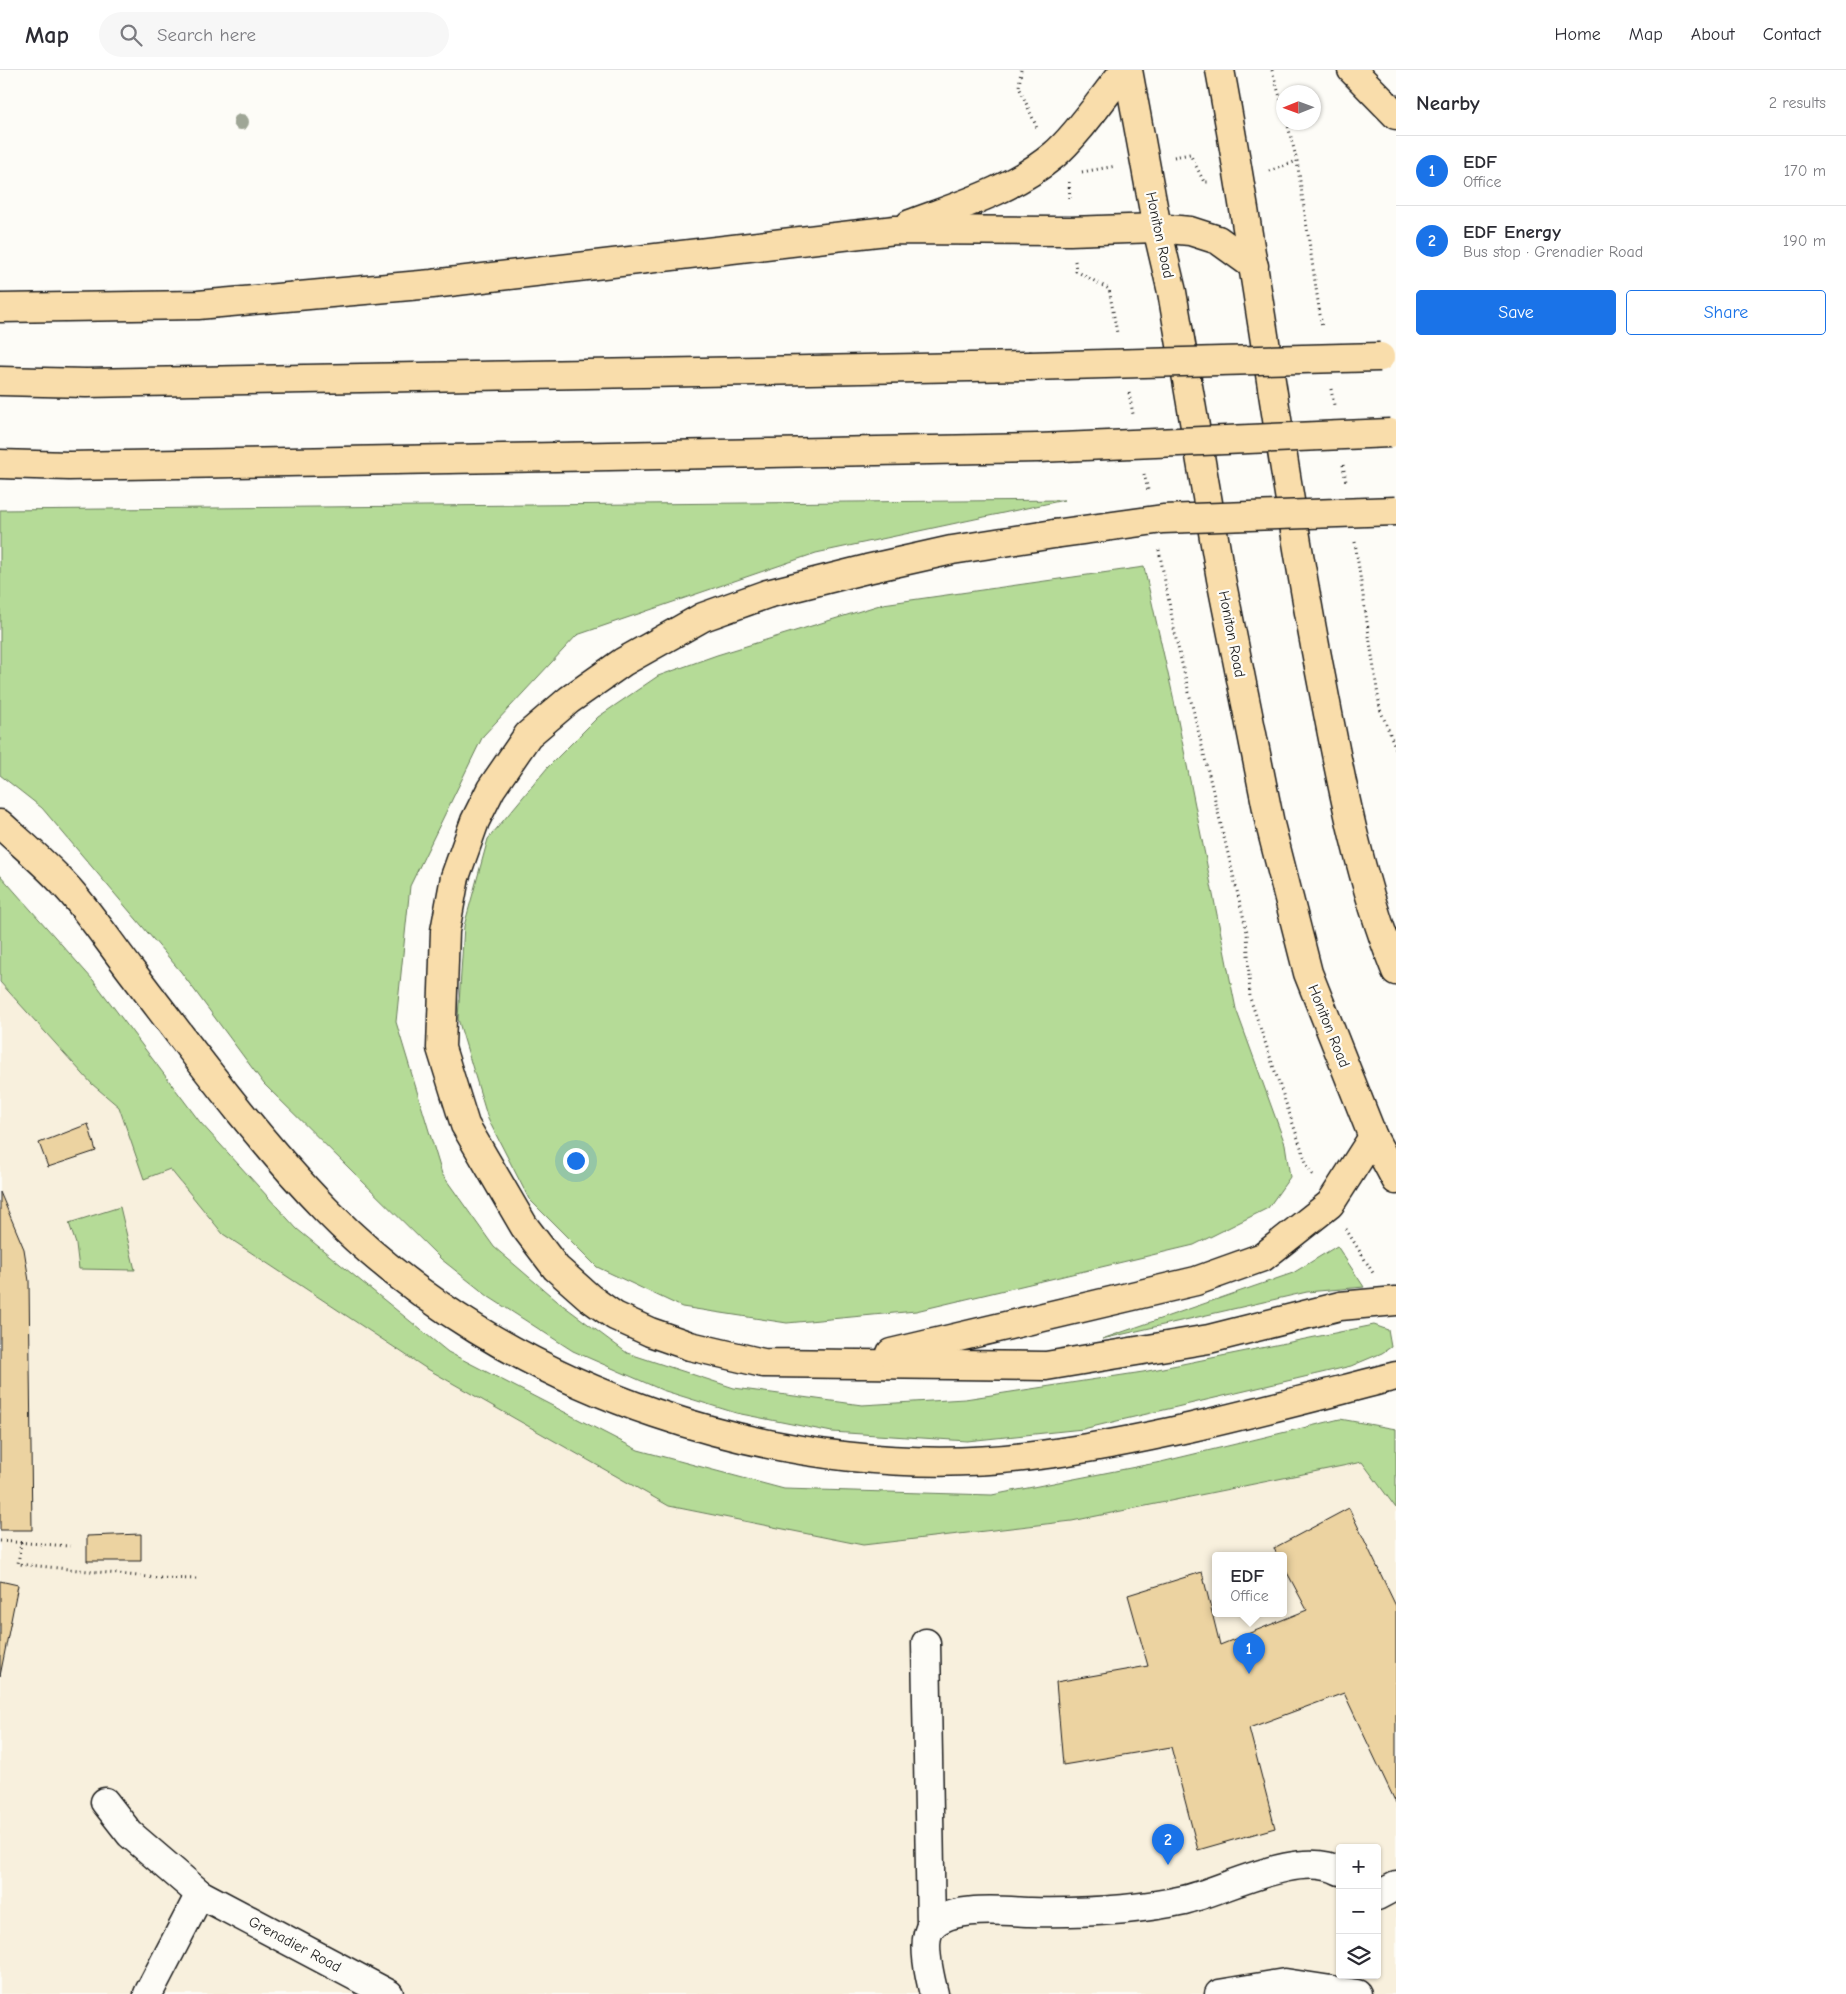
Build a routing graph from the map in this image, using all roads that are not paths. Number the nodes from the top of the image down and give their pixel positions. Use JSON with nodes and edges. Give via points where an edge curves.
{"nodes":[{"id":1,"x":1126,"y":70,"type":"edge"},
{"id":2,"x":1220,"y":70,"type":"edge"},
{"id":3,"x":1352,"y":70,"type":"edge"},
{"id":4,"x":1396,"y":115,"type":"edge"},
{"id":5,"x":1157,"y":228,"type":"junction"},
{"id":6,"x":895,"y":230,"type":"junction"},
{"id":7,"x":1254,"y":266,"type":"junction"},
{"id":8,"x":0,"y":308,"type":"edge"},
{"id":9,"x":1388,"y":357,"type":"edge"},
{"id":10,"x":0,"y":381,"type":"edge"},
{"id":11,"x":1393,"y":433,"type":"edge"},
{"id":12,"x":0,"y":464,"type":"edge"},
{"id":13,"x":1396,"y":511,"type":"edge"},
{"id":14,"x":0,"y":824,"type":"edge"},
{"id":15,"x":1396,"y":971,"type":"edge"},
{"id":16,"x":1373,"y":1137,"type":"junction"},
{"id":17,"x":1396,"y":1180,"type":"edge"},
{"id":18,"x":1393,"y":1300,"type":"edge"},
{"id":19,"x":846,"y":1364,"type":"junction"},
{"id":20,"x":1396,"y":1376,"type":"edge"},
{"id":21,"x":926,"y":1643,"type":"dead end"},
{"id":22,"x":105,"y":1802,"type":"dead end"},
{"id":23,"x":1336,"y":1869,"type":"edge"},
{"id":24,"x":1396,"y":1886,"type":"edge"},
{"id":25,"x":200,"y":1894,"type":"junction"},
{"id":26,"x":1381,"y":1894,"type":"edge"},
{"id":27,"x":931,"y":1927,"type":"junction"},
{"id":28,"x":1361,"y":1979,"type":"edge"},
{"id":29,"x":148,"y":1994,"type":"edge"},
{"id":30,"x":389,"y":1994,"type":"edge"},
{"id":31,"x":934,"y":1994,"type":"edge"},
{"id":32,"x":1219,"y":1994,"type":"edge"},
{"id":33,"x":1358,"y":1994,"type":"edge"}],
"edges":[{"from":1,"to":5,"type":"highway","name":"Honiton Road"},
{"from":1,"to":6,"type":"highway","via":[[1055,154],[1014,183]]},
{"from":2,"to":7,"type":"highway"},
{"from":3,"to":4,"type":"highway"},
{"from":5,"to":6,"type":"highway"},
{"from":5,"to":7,"type":"highway","via":[[1218,240]]},
{"from":5,"to":16,"type":"highway","name":"Honiton Road","via":[[1172,292],[1219,570],[1270,824],[1308,973]]},
{"from":6,"to":8,"type":"highway","via":[[422,285],[198,305]]},
{"from":7,"to":15,"type":"highway","via":[[1296,548],[1347,814],[1378,924]]},
{"from":9,"to":10,"type":"highway","bridge":true,"via":[[1029,366]]},
{"from":11,"to":12,"type":"highway","bridge":true,"via":[[1038,448],[70,466]]},
{"from":13,"to":19,"type":"highway","bridge":true,"via":[[1163,519],[952,550],[767,594],[703,617],[623,662],[569,700],[528,735],[491,790],[475,821],[455,877],[445,931],[441,1048],[465,1125],[524,1226],[556,1268],[615,1316],[690,1346],[763,1363]]},
{"from":14,"to":20,"type":"highway","via":[[70,891],[234,1106],[326,1211],[393,1271],[457,1319],[570,1381],[658,1415],[759,1441],[848,1457],[943,1462],[1036,1456],[1161,1436]]},
{"from":16,"to":17,"type":"highway","name":"Honiton Road"},
{"from":16,"to":19,"type":"highway","via":[[1330,1204],[1263,1257],[1196,1281]]},
{"from":18,"to":19,"type":"highway","via":[[1340,1306],[1209,1339],[1046,1366]]},
{"from":21,"to":27,"type":"street"},
{"from":22,"to":25,"type":"street","name":"Grenadier Road","via":[[130,1834]]},
{"from":23,"to":27,"type":"street","via":[[1328,1865],[1302,1865],[1253,1876],[1184,1900],[1116,1909],[974,1911],[949,1916]]},
{"from":24,"to":26,"type":"street"},
{"from":25,"to":29,"type":"street"},
{"from":25,"to":30,"type":"street","name":"Grenadier Road"},
{"from":27,"to":31,"type":"street","via":[[926,1939]]},
{"from":28,"to":33,"type":"street"},
{"from":32,"to":33,"type":"street","via":[[1285,1983]]}]}
